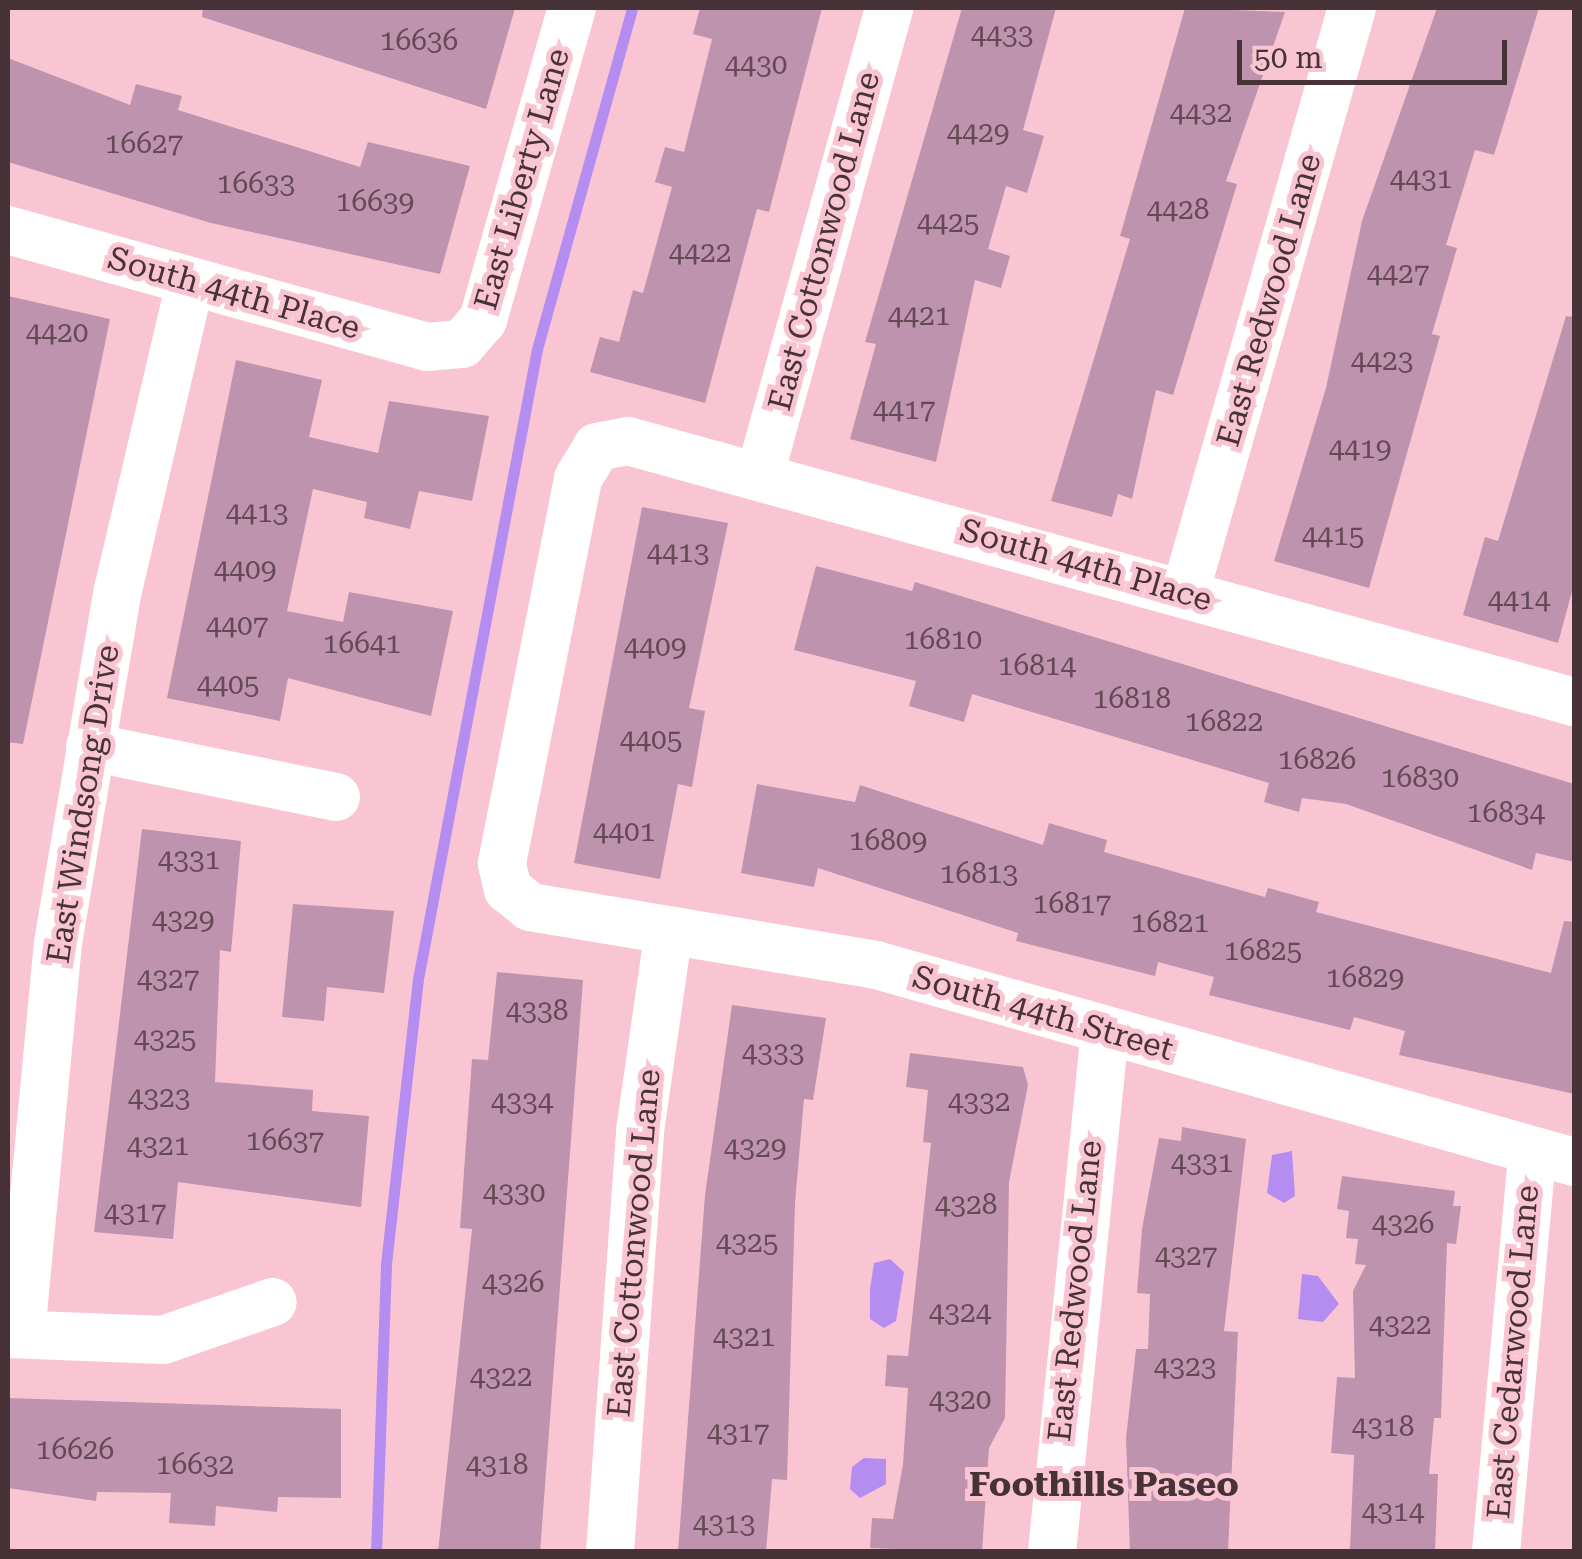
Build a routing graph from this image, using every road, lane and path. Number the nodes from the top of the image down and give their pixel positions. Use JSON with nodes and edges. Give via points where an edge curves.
{"nodes":[{"id":1,"x":572,"y":8,"type":"edge"},
{"id":2,"x":889,"y":8,"type":"edge"},
{"id":3,"x":1352,"y":8,"type":"edge"},
{"id":4,"x":8,"y":230,"type":"edge"},
{"id":5,"x":190,"y":282,"type":"junction"},
{"id":6,"x":462,"y":344,"type":"joint"},
{"id":7,"x":760,"y":474,"type":"junction"},
{"id":8,"x":1186,"y":593,"type":"junction"},
{"id":9,"x":1574,"y":702,"type":"edge"},
{"id":10,"x":90,"y":748,"type":"junction"},
{"id":11,"x":336,"y":797,"type":"dead end"},
{"id":12,"x":508,"y":889,"type":"joint"},
{"id":13,"x":668,"y":936,"type":"junction"},
{"id":14,"x":1105,"y":1031,"type":"junction"},
{"id":15,"x":1553,"y":1158,"type":"edge"},
{"id":16,"x":273,"y":1302,"type":"dead end"},
{"id":17,"x":14,"y":1334,"type":"edge"},
{"id":18,"x":610,"y":1552,"type":"edge"},
{"id":19,"x":1052,"y":1552,"type":"edge"},
{"id":20,"x":1496,"y":1552,"type":"edge"}],
"edges":[{"from":1,"to":6,"type":"street","name":"East Liberty Lane","via":[[484,320]]},
{"from":2,"to":7,"type":"street","name":"East Cottonwood Lane"},
{"from":3,"to":8,"type":"street","name":"East Redwood Lane"},
{"from":4,"to":5,"type":"street","name":"South 44th Place"},
{"from":5,"to":6,"type":"street","name":"South 44th Place","via":[[426,347]]},
{"from":5,"to":10,"type":"street","name":"East Windsong Drive"},
{"from":7,"to":8,"type":"street","name":"South 44th Place"},
{"from":7,"to":12,"type":"street","name":"South 44th Place","via":[[628,441],[596,447],[578,479],[566,536],[502,864]]},
{"from":8,"to":9,"type":"street","name":"South 44th Place"},
{"from":10,"to":11,"type":"street"},
{"from":10,"to":17,"type":"street","name":"East Windsong Drive","via":[[58,943]]},
{"from":12,"to":13,"type":"street","name":"South 44th Street","via":[[530,907]]},
{"from":13,"to":14,"type":"street","name":"South 44th Street","via":[[876,965]]},
{"from":13,"to":18,"type":"street","name":"East Cottonwood Lane","via":[[640,1130]]},
{"from":14,"to":15,"type":"street","name":"South 44th Street"},
{"from":14,"to":19,"type":"street","name":"East Redwood Lane"},
{"from":15,"to":20,"type":"street","name":"East Cedarwood Lane"},
{"from":16,"to":17,"type":"street","via":[[163,1340]]}]}
